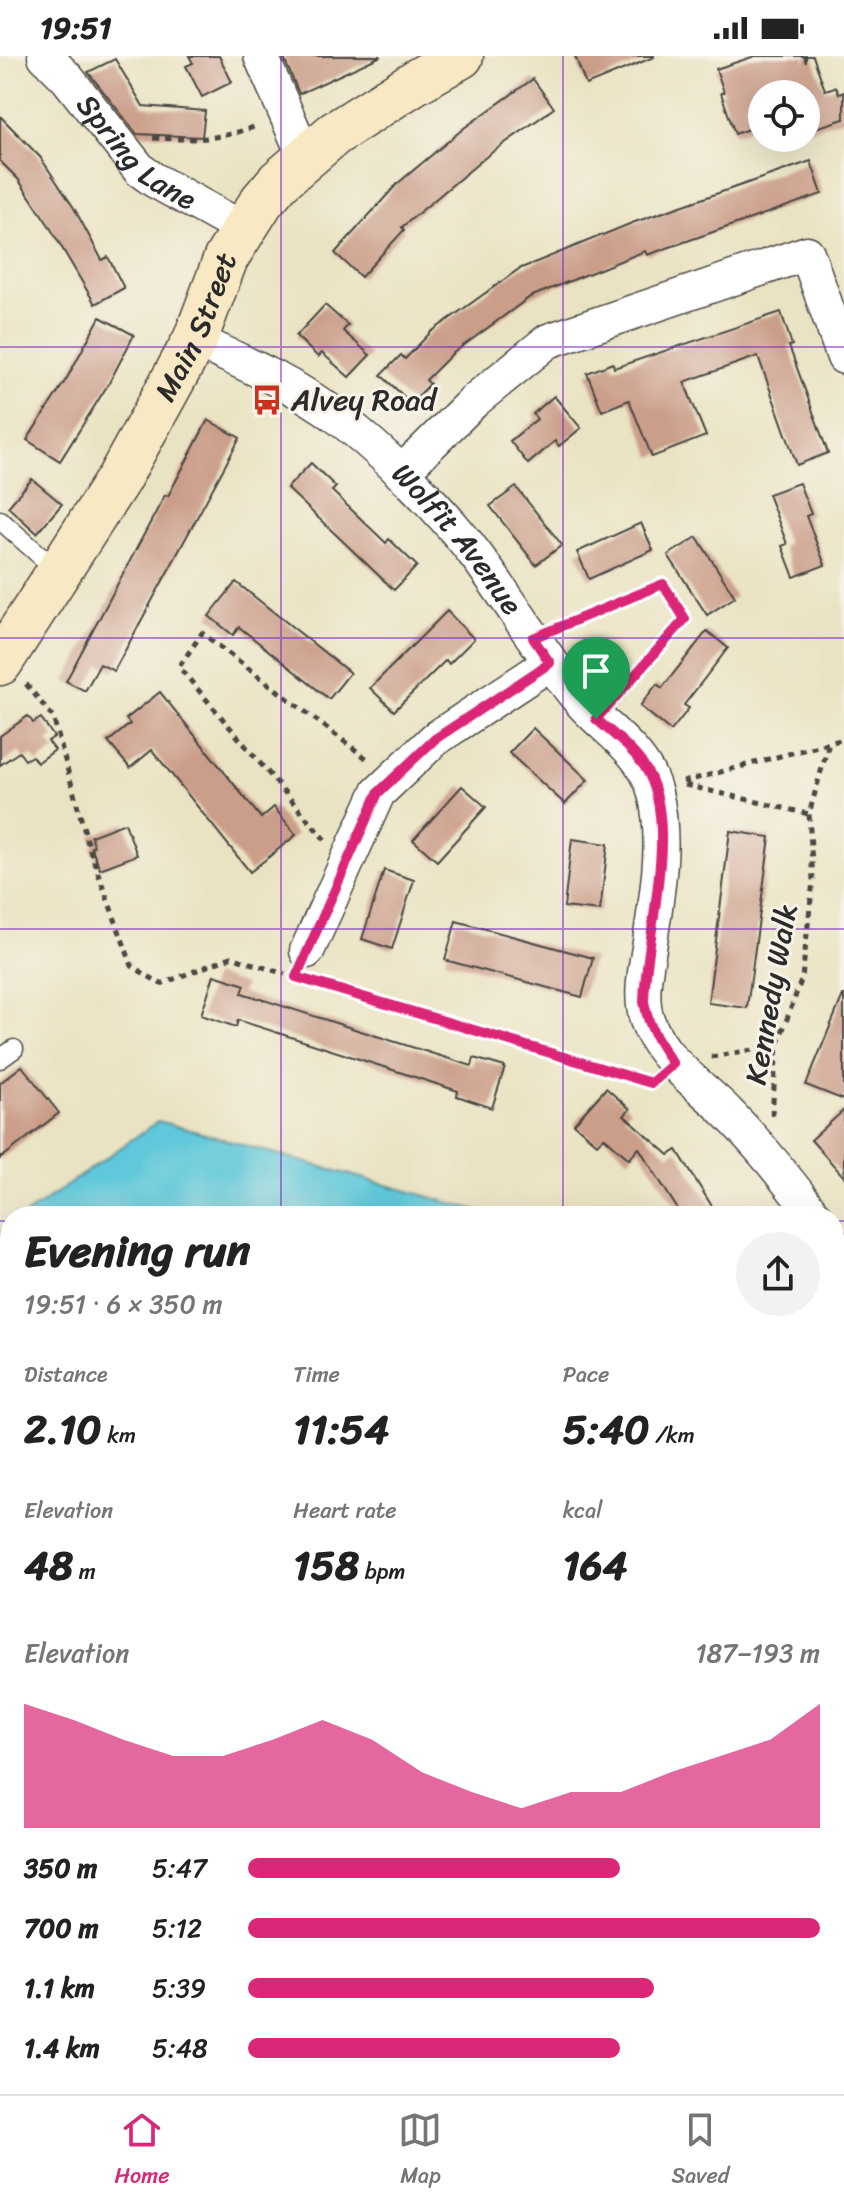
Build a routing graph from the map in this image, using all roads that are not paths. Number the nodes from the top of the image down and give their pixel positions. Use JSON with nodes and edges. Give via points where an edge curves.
{"nodes":[{"id":1,"x":45,"y":56,"type":"edge"},
{"id":2,"x":261,"y":56,"type":"edge"},
{"id":3,"x":461,"y":56,"type":"edge"},
{"id":4,"x":412,"y":68,"type":"edge"},
{"id":5,"x":305,"y":157,"type":"junction"},
{"id":6,"x":243,"y":229,"type":"junction"},
{"id":7,"x":195,"y":340,"type":"junction"},
{"id":8,"x":844,"y":357,"type":"edge"},
{"id":9,"x":401,"y":473,"type":"junction"},
{"id":10,"x":0,"y":520,"type":"edge"},
{"id":11,"x":60,"y":573,"type":"junction"},
{"id":12,"x":541,"y":651,"type":"junction"},
{"id":13,"x":2,"y":661,"type":"edge"},
{"id":14,"x":302,"y":964,"type":"road end"},
{"id":15,"x":806,"y":1206,"type":"edge"}],
"edges":[{"from":1,"to":6,"type":"street","name":"Spring Lane","via":[[140,170]]},
{"from":2,"to":5,"type":"street"},
{"from":3,"to":4,"type":"street","name":"Main Street"},
{"from":4,"to":5,"type":"street","name":"Main Street"},
{"from":5,"to":6,"type":"street","name":"Main Street","via":[[279,181]]},
{"from":6,"to":7,"type":"street","name":"Main Street","via":[[211,292]]},
{"from":7,"to":9,"type":"street","name":"Wolfit Avenue","via":[[325,409]]},
{"from":7,"to":11,"type":"street","name":"Main Street"},
{"from":8,"to":9,"type":"street","via":[[807,253],[548,341],[474,401]]},
{"from":9,"to":12,"type":"street","name":"Wolfit Avenue","via":[[477,556]]},
{"from":10,"to":11,"type":"lane"},
{"from":11,"to":13,"type":"street","name":"Main Street"},
{"from":12,"to":14,"type":"street","via":[[378,793]]},
{"from":12,"to":15,"type":"street","name":"Wolfit Avenue","via":[[596,719],[646,769],[655,791],[661,824],[644,1002],[657,1042],[673,1064],[723,1108]]}]}
